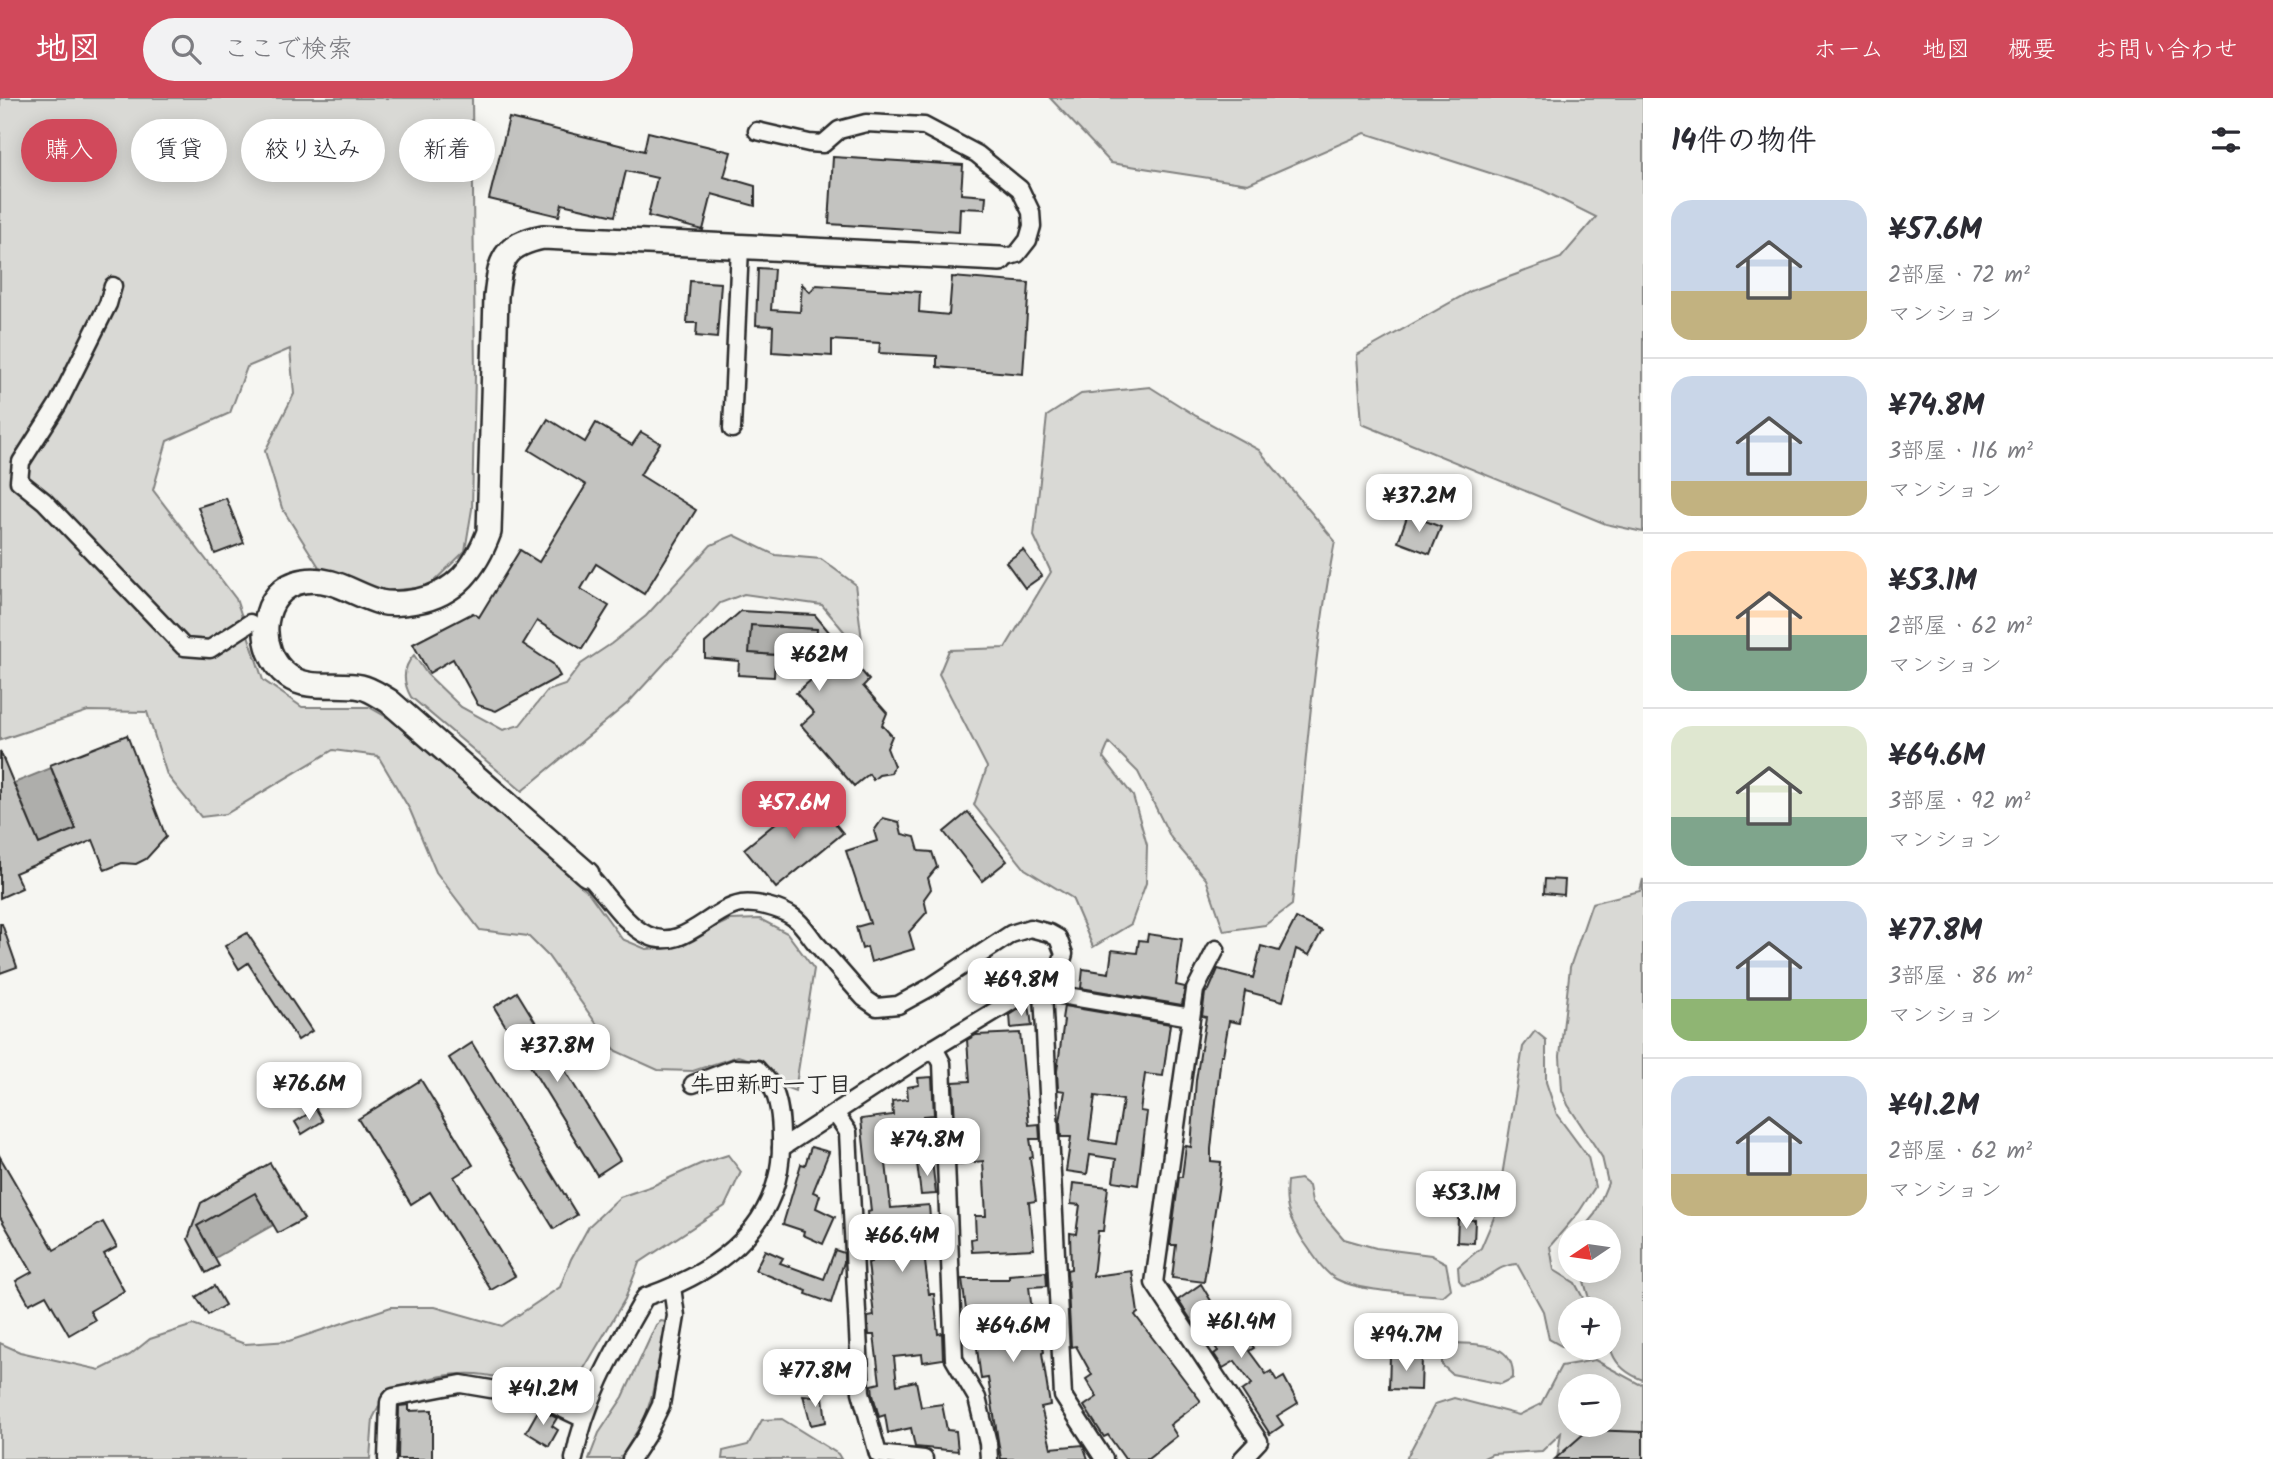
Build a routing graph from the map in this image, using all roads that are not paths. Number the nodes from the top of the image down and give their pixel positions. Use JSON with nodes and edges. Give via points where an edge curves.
{"nodes":[{"id":1,"x":757,"y":131,"type":"dead end"},
{"id":2,"x":740,"y":247,"type":"junction"},
{"id":3,"x":1000,"y":260,"type":"joint"},
{"id":4,"x":113,"y":286,"type":"dead end"},
{"id":5,"x":732,"y":429,"type":"dead end"},
{"id":6,"x":250,"y":623,"type":"dead end"},
{"id":7,"x":587,"y":874,"type":"joint"},
{"id":8,"x":1216,"y":949,"type":"dead end"},
{"id":9,"x":1040,"y":989,"type":"junction"},
{"id":10,"x":1191,"y":1017,"type":"junction"},
{"id":11,"x":934,"y":1048,"type":"junction"},
{"id":12,"x":693,"y":1084,"type":"dead end"},
{"id":13,"x":835,"y":1113,"type":"junction"},
{"id":14,"x":781,"y":1148,"type":"junction"},
{"id":15,"x":672,"y":1287,"type":"junction"},
{"id":16,"x":584,"y":1419,"type":"junction"},
{"id":17,"x":387,"y":1459,"type":"edge"},
{"id":18,"x":574,"y":1459,"type":"edge"},
{"id":19,"x":631,"y":1459,"type":"edge"},
{"id":20,"x":924,"y":1459,"type":"edge"},
{"id":21,"x":989,"y":1459,"type":"edge"},
{"id":22,"x":1104,"y":1459,"type":"edge"},
{"id":23,"x":1242,"y":1459,"type":"edge"}],
"edges":[{"from":1,"to":3,"type":"street","via":[[823,144],[839,130],[866,123],[924,126],[977,154],[1020,189],[1031,212],[1028,240],[1017,254]]},
{"from":2,"to":3,"type":"street"},
{"from":2,"to":5,"type":"street"},
{"from":2,"to":7,"type":"street","via":[[543,237],[512,249],[499,269],[489,532],[466,577],[448,591],[402,604],[381,602],[326,581],[305,581],[289,586],[267,613],[268,646],[288,676],[307,685],[364,688],[389,701]]},
{"from":4,"to":6,"type":"street","via":[[58,404],[21,462],[19,481],[44,501],[184,647],[210,649]]},
{"from":7,"to":9,"type":"street","via":[[627,921],[649,936],[664,939],[687,934],[741,904],[767,906],[793,917],[877,1007],[898,1005],[1011,934],[1030,928],[1058,938],[1064,954],[1058,973]]},
{"from":8,"to":10,"type":"street","via":[[1195,990]]},
{"from":9,"to":10,"type":"street"},
{"from":9,"to":11,"type":"street"},
{"from":9,"to":22,"type":"street","via":[[1063,1396]]},
{"from":10,"to":23,"type":"street","via":[[1154,1283],[1259,1441]]},
{"from":11,"to":13,"type":"street"},
{"from":11,"to":21,"type":"street","via":[[942,1063],[954,1359],[977,1398]]},
{"from":12,"to":14,"type":"street","via":[[735,1068],[757,1069],[771,1085],[780,1115]]},
{"from":13,"to":14,"type":"street"},
{"from":13,"to":20,"type":"street","via":[[848,1132],[861,1392],[878,1454]]},
{"from":14,"to":15,"type":"street","via":[[775,1189],[756,1227],[720,1261]]},
{"from":15,"to":16,"type":"street","via":[[645,1297],[593,1391]]},
{"from":15,"to":19,"type":"street","via":[[676,1316],[662,1405]]},
{"from":16,"to":17,"type":"street","via":[[538,1397],[461,1384],[393,1396]]},
{"from":16,"to":18,"type":"street"}]}
